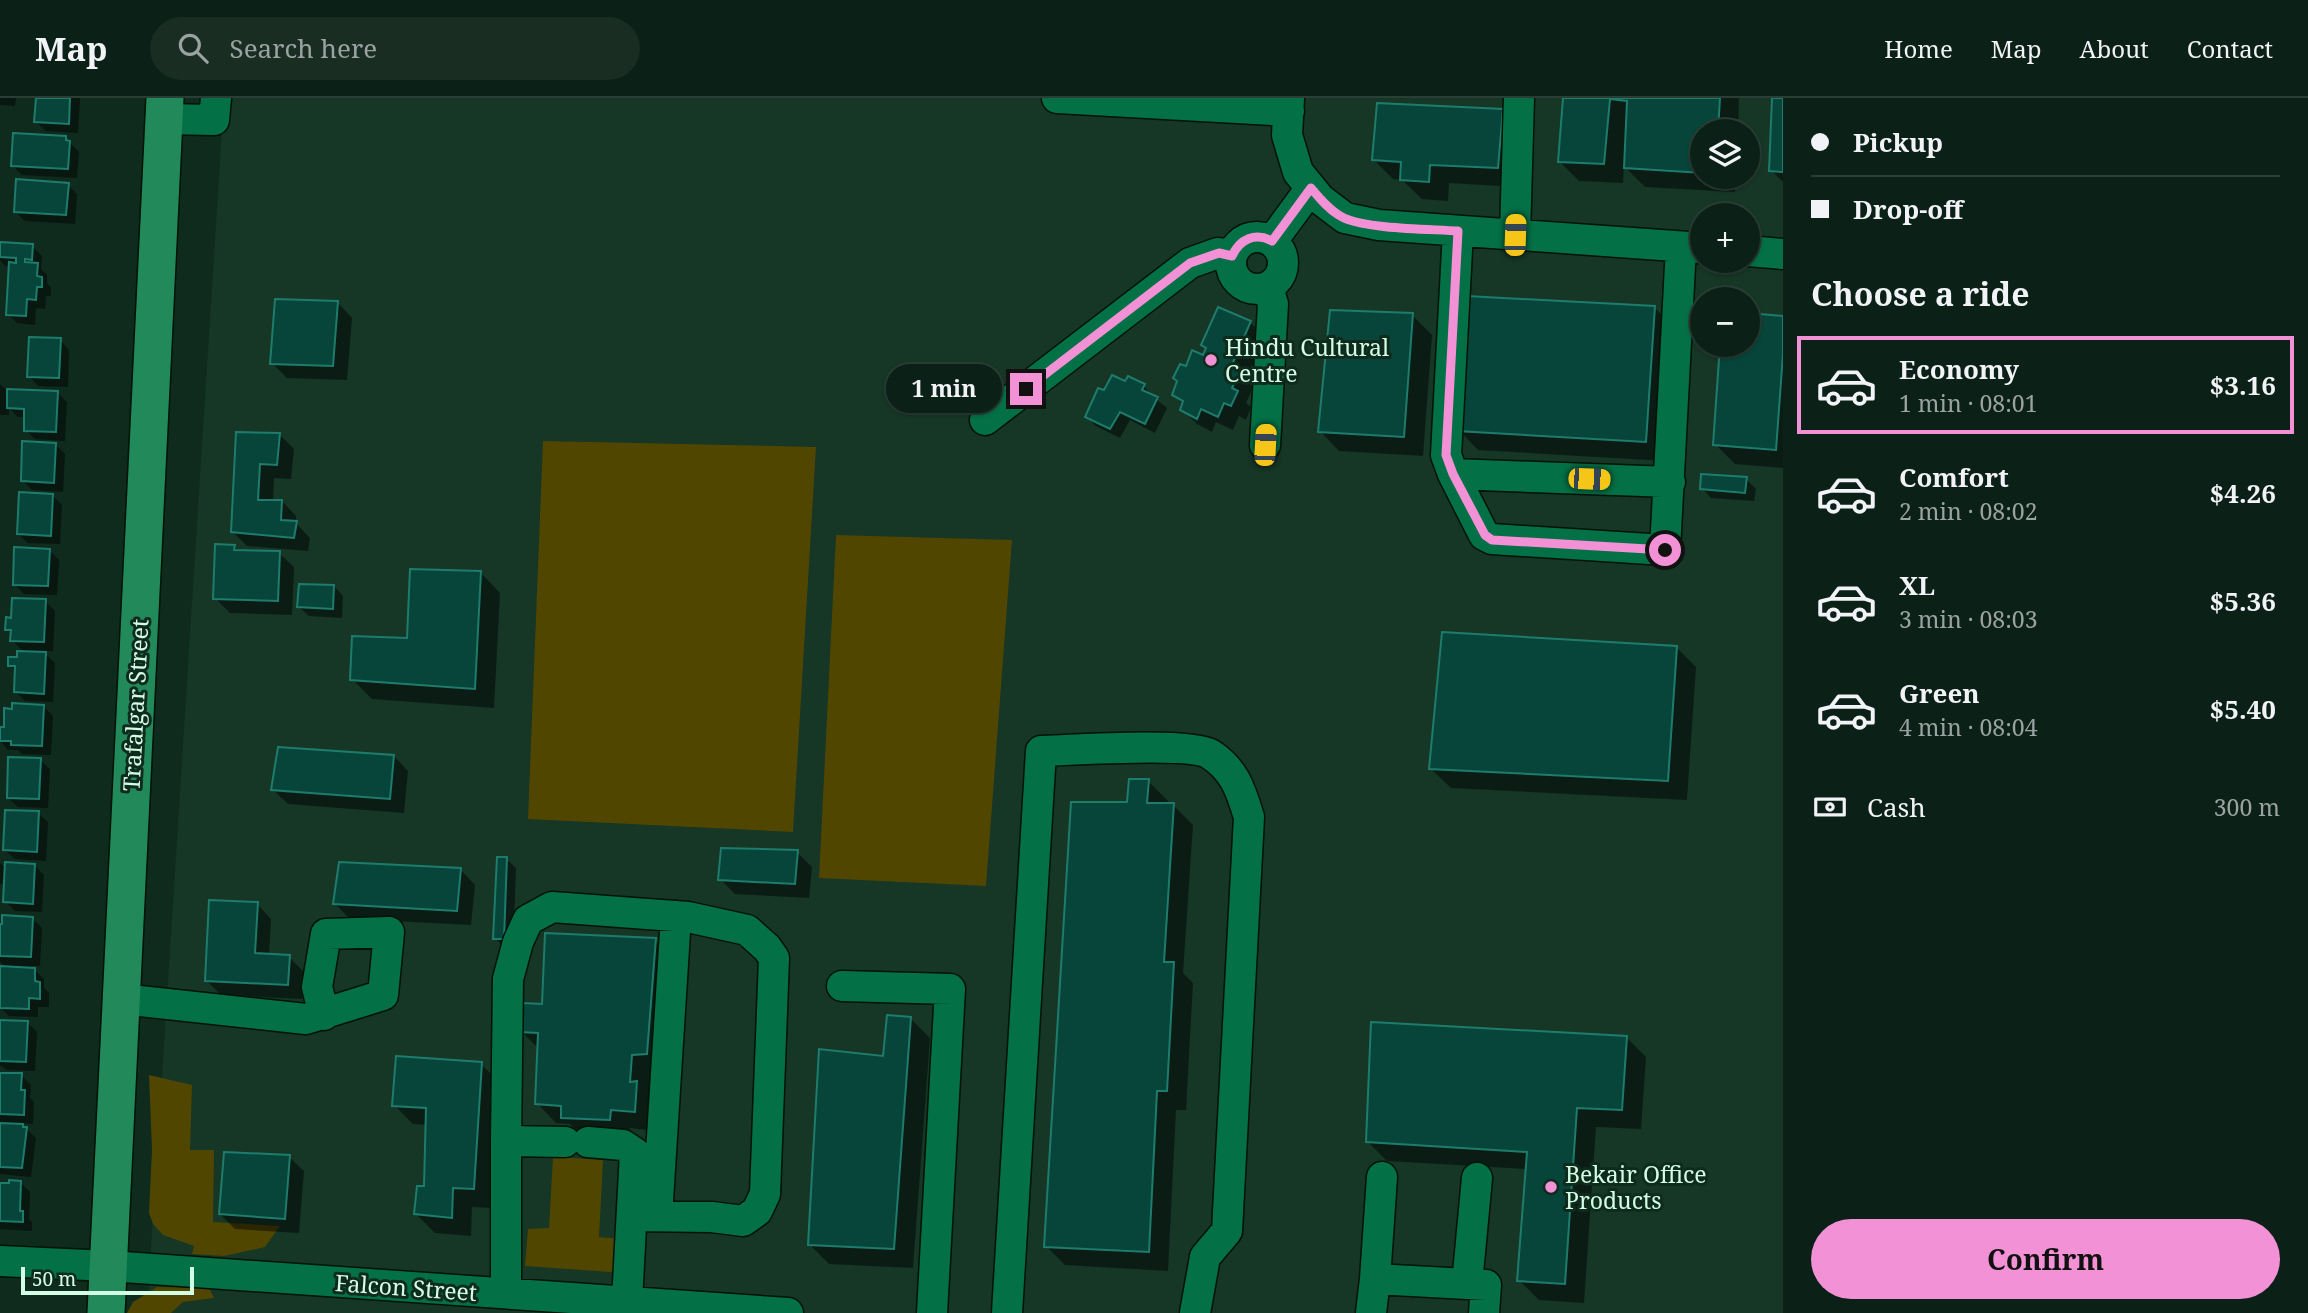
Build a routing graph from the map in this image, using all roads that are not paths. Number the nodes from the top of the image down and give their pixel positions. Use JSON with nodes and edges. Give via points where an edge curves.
{"nodes":[{"id":1,"x":216,"y":98,"type":"edge"},
{"id":2,"x":1057,"y":98,"type":"edge"},
{"id":3,"x":1519,"y":98,"type":"edge"},
{"id":4,"x":1289,"y":104,"type":"edge"},
{"id":5,"x":165,"y":108,"type":"edge"},
{"id":6,"x":1311,"y":188,"type":"junction"},
{"id":7,"x":1458,"y":231,"type":"junction"},
{"id":8,"x":1515,"y":235,"type":"junction"},
{"id":9,"x":1272,"y":241,"type":"junction"},
{"id":10,"x":1690,"y":248,"type":"edge"},
{"id":11,"x":1760,"y":252,"type":"edge"},
{"id":12,"x":1783,"y":254,"type":"edge"},
{"id":13,"x":1232,"y":256,"type":"junction"},
{"id":14,"x":1690,"y":269,"type":"edge"},
{"id":15,"x":1268,"y":288,"type":"junction"},
{"id":16,"x":985,"y":420,"type":"dead end"},
{"id":17,"x":1265,"y":445,"type":"dead end"},
{"id":18,"x":1453,"y":474,"type":"junction"},
{"id":19,"x":1670,"y":482,"type":"junction"},
{"id":20,"x":676,"y":916,"type":"junction"},
{"id":21,"x":842,"y":986,"type":"dead end"},
{"id":22,"x":121,"y":999,"type":"junction"},
{"id":23,"x":324,"y":1015,"type":"dead end"},
{"id":24,"x":506,"y":1141,"type":"junction"},
{"id":25,"x":1382,"y":1177,"type":"dead end"},
{"id":26,"x":1477,"y":1178,"type":"dead end"},
{"id":27,"x":645,"y":1216,"type":"junction"},
{"id":28,"x":0,"y":1261,"type":"edge"},
{"id":29,"x":109,"y":1266,"type":"junction"},
{"id":30,"x":1375,"y":1279,"type":"junction"},
{"id":31,"x":1467,"y":1284,"type":"junction"},
{"id":32,"x":506,"y":1293,"type":"junction"},
{"id":33,"x":627,"y":1301,"type":"junction"},
{"id":34,"x":106,"y":1313,"type":"edge"},
{"id":35,"x":788,"y":1313,"type":"edge"},
{"id":36,"x":932,"y":1313,"type":"edge"},
{"id":37,"x":1007,"y":1313,"type":"edge"},
{"id":38,"x":1195,"y":1313,"type":"edge"},
{"id":39,"x":1371,"y":1313,"type":"edge"},
{"id":40,"x":1484,"y":1313,"type":"edge"}],
"edges":[{"from":1,"to":5,"type":"street","via":[[214,120]]},
{"from":2,"to":4,"type":"street"},
{"from":3,"to":8,"type":"street"},
{"from":4,"to":6,"type":"street","via":[[1287,135],[1298,172]]},
{"from":5,"to":22,"type":"main road","name":"Trafalgar Street"},
{"from":6,"to":7,"type":"street","via":[[1345,218]]},
{"from":6,"to":9,"type":"street"},
{"from":7,"to":8,"type":"street"},
{"from":7,"to":18,"type":"street","via":[[1446,446]]},
{"from":8,"to":10,"type":"street"},
{"from":9,"to":13,"type":"street","via":[[1251,237],[1242,241]]},
{"from":9,"to":15,"type":"street","via":[[1281,251],[1283,269]]},
{"from":11,"to":12,"type":"street"},
{"from":13,"to":15,"type":"street","via":[[1237,280],[1251,289]]},
{"from":13,"to":16,"type":"street","via":[[1219,253],[1190,263]]},
{"from":14,"to":19,"type":"street"},
{"from":15,"to":17,"type":"street","via":[[1273,304]]},
{"from":18,"to":19,"type":"street"},
{"from":18,"to":19,"type":"street","via":[[1492,540],[1665,550]]},
{"from":20,"to":24,"type":"street","via":[[552,907],[528,920],[508,979]]},
{"from":20,"to":27,"type":"street"},
{"from":20,"to":27,"type":"street","via":[[747,930],[774,958],[765,1194],[757,1210],[743,1221]]},
{"from":21,"to":36,"type":"street","via":[[950,989]]},
{"from":22,"to":23,"type":"street","via":[[306,1019]]},
{"from":22,"to":29,"type":"main road","name":"Trafalgar Street"},
{"from":24,"to":27,"type":"street","via":[[623,1146],[635,1153]]},
{"from":24,"to":32,"type":"street"},
{"from":25,"to":30,"type":"street"},
{"from":26,"to":31,"type":"street"},
{"from":27,"to":33,"type":"street"},
{"from":28,"to":29,"type":"street","name":"Falcon Street"},
{"from":29,"to":32,"type":"street","name":"Falcon Street"},
{"from":29,"to":34,"type":"main road","name":"Trafalgar Street"},
{"from":30,"to":31,"type":"street"},
{"from":30,"to":39,"type":"street"},
{"from":31,"to":40,"type":"street","via":[[1486,1285]]},
{"from":32,"to":33,"type":"street","name":"Falcon Street"},
{"from":33,"to":35,"type":"street","name":"Falcon Street"},
{"from":37,"to":38,"type":"street","via":[[1041,751],[1175,747],[1209,753],[1237,778],[1249,817],[1227,1231],[1205,1257]]}]}
